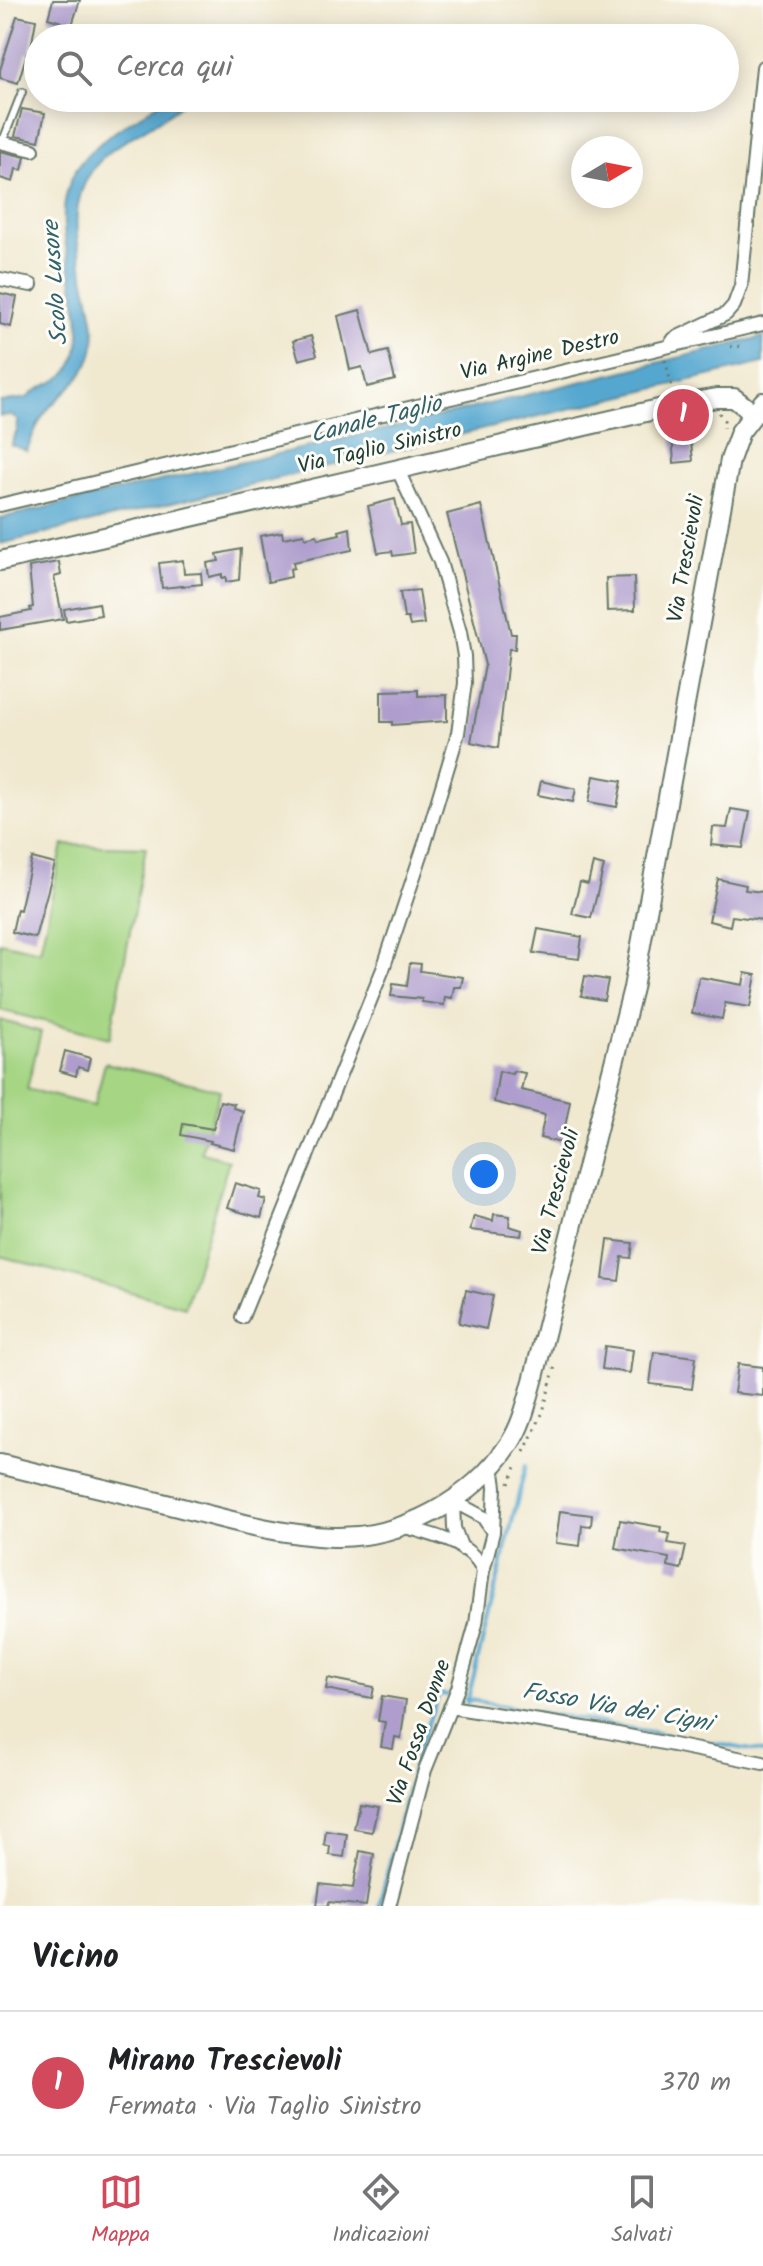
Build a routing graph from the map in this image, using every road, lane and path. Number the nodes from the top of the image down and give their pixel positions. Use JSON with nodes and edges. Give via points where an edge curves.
{"nodes":[{"id":1,"x":763,"y":67,"type":"edge"},
{"id":2,"x":22,"y":92,"type":"dead end"},
{"id":3,"x":1,"y":143,"type":"edge"},
{"id":4,"x":33,"y":150,"type":"dead end"},
{"id":5,"x":0,"y":279,"type":"edge"},
{"id":6,"x":31,"y":285,"type":"dead end"},
{"id":7,"x":763,"y":324,"type":"edge"},
{"id":8,"x":740,"y":346,"type":"dead end"},
{"id":9,"x":730,"y":347,"type":"dead end"},
{"id":10,"x":666,"y":349,"type":"junction"},
{"id":11,"x":674,"y":396,"type":"dead end"},
{"id":12,"x":758,"y":408,"type":"edge"},
{"id":13,"x":398,"y":470,"type":"junction"},
{"id":14,"x":0,"y":505,"type":"edge"},
{"id":15,"x":0,"y":561,"type":"edge"},
{"id":16,"x":242,"y":1317,"type":"dead end"},
{"id":17,"x":0,"y":1464,"type":"edge"},
{"id":18,"x":492,"y":1465,"type":"junction"},
{"id":19,"x":453,"y":1501,"type":"junction"},
{"id":20,"x":402,"y":1526,"type":"junction"},
{"id":21,"x":493,"y":1532,"type":"junction"},
{"id":22,"x":462,"y":1549,"type":"junction"},
{"id":23,"x":483,"y":1571,"type":"junction"},
{"id":24,"x":450,"y":1707,"type":"junction"},
{"id":25,"x":763,"y":1763,"type":"edge"},
{"id":26,"x":389,"y":1906,"type":"edge"}],
"edges":[{"from":1,"to":10,"type":"street","via":[[741,286],[726,314],[674,339]]},
{"from":2,"to":3,"type":"lane"},
{"from":3,"to":4,"type":"street"},
{"from":5,"to":6,"type":"street"},
{"from":7,"to":10,"type":"street","name":"Via Argine Destro"},
{"from":8,"to":9,"type":"path"},
{"from":10,"to":11,"type":"path"},
{"from":10,"to":14,"type":"street","name":"Via Argine Destro"},
{"from":12,"to":13,"type":"main road","name":"Via Taglio Sinistro","via":[[734,398],[703,400]]},
{"from":12,"to":18,"type":"main road","name":"Via Trescievoli","via":[[740,432],[722,496],[653,888],[616,1060],[526,1407],[510,1443]]},
{"from":13,"to":15,"type":"main road","name":"Via Taglio Sinistro"},
{"from":13,"to":16,"type":"street","via":[[440,562],[460,632],[465,683],[458,733],[383,969]]},
{"from":17,"to":20,"type":"main road","name":"Via Trescievoli","via":[[259,1528],[337,1537]]},
{"from":18,"to":19,"type":"main road","name":"Via Trescievoli"},
{"from":18,"to":21,"type":"street","name":"Via Fossa Donne"},
{"from":19,"to":20,"type":"main road","name":"Via Trescievoli"},
{"from":19,"to":21,"type":"street","via":[[483,1517]]},
{"from":19,"to":22,"type":"street"},
{"from":20,"to":22,"type":"street"},
{"from":21,"to":23,"type":"street","name":"Via Fossa Donne"},
{"from":22,"to":23,"type":"street"},
{"from":23,"to":24,"type":"street","name":"Via Fossa Donne","via":[[476,1624]]},
{"from":24,"to":25,"type":"street"},
{"from":24,"to":26,"type":"street","name":"Via Fossa Donne","via":[[425,1770]]}]}
